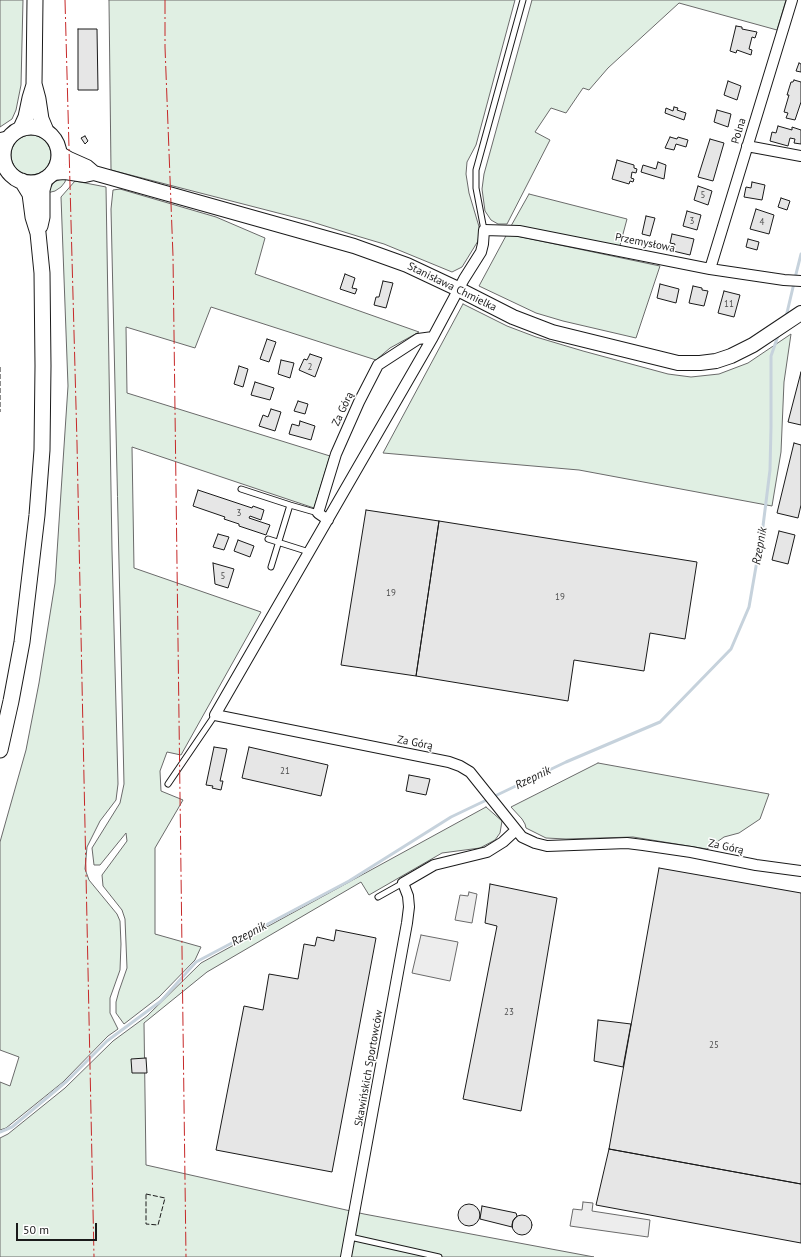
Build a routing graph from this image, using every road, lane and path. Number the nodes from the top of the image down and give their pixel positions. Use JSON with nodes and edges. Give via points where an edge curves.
{"nodes":[{"id":1,"x":35,"y":0,"type":"edge"},
{"id":2,"x":523,"y":0,"type":"edge"},
{"id":3,"x":792,"y":0,"type":"edge"},
{"id":4,"x":34,"y":84,"type":"junction"},
{"id":5,"x":46,"y":131,"type":"junction"},
{"id":6,"x":10,"y":134,"type":"edge"},
{"id":7,"x":747,"y":146,"type":"junction"},
{"id":8,"x":59,"y":152,"type":"junction"},
{"id":9,"x":801,"y":156,"type":"edge"},
{"id":10,"x":2,"y":157,"type":"edge"},
{"id":11,"x":94,"y":173,"type":"junction"},
{"id":12,"x":48,"y":176,"type":"junction"},
{"id":13,"x":22,"y":181,"type":"junction"},
{"id":14,"x":484,"y":230,"type":"junction"},
{"id":15,"x":38,"y":233,"type":"junction"},
{"id":16,"x":710,"y":269,"type":"junction"},
{"id":17,"x":800,"y":281,"type":"edge"},
{"id":18,"x":458,"y":289,"type":"junction"},
{"id":19,"x":800,"y":314,"type":"edge"},
{"id":20,"x":433,"y":338,"type":"junction"},
{"id":21,"x":241,"y":489,"type":"dead end"},
{"id":22,"x":290,"y":505,"type":"junction"},
{"id":23,"x":318,"y":513,"type":"junction"},
{"id":24,"x":328,"y":520,"type":"junction"},
{"id":25,"x":268,"y":539,"type":"dead end"},
{"id":26,"x":280,"y":543,"type":"junction"},
{"id":27,"x":310,"y":552,"type":"junction"},
{"id":28,"x":271,"y":567,"type":"dead end"},
{"id":29,"x":215,"y":715,"type":"junction"},
{"id":30,"x":0,"y":750,"type":"edge"},
{"id":31,"x":168,"y":784,"type":"dead end"},
{"id":32,"x":516,"y":830,"type":"junction"},
{"id":33,"x":801,"y":871,"type":"edge"},
{"id":34,"x":403,"y":883,"type":"junction"},
{"id":35,"x":378,"y":897,"type":"dead end"},
{"id":36,"x":350,"y":1237,"type":"junction"},
{"id":37,"x":346,"y":1257,"type":"edge"},
{"id":38,"x":439,"y":1257,"type":"edge"}],
"edges":[{"from":1,"to":4,"type":"main road"},
{"from":2,"to":14,"type":"lane","via":[[476,170],[476,188]]},
{"from":3,"to":7,"type":"street","name":"Polna"},
{"from":4,"to":5,"type":"main road","via":[[40,119]]},
{"from":4,"to":6,"type":"main road","via":[[26,116]]},
{"from":5,"to":6,"type":"main road","via":[[34,126]]},
{"from":5,"to":8,"type":"main road","via":[[54,138]]},
{"from":6,"to":10,"type":"main road"},
{"from":7,"to":9,"type":"street"},
{"from":7,"to":16,"type":"street","name":"Polna"},
{"from":8,"to":11,"type":"street","name":"Stanisława Chmielka"},
{"from":8,"to":12,"type":"main road","via":[[58,164]]},
{"from":10,"to":13,"type":"main road","via":[[9,173]]},
{"from":11,"to":12,"type":"street","name":"Stanisława Chmielka","via":[[84,175],[65,172]]},
{"from":11,"to":18,"type":"street","name":"Stanisława Chmielka","via":[[361,248],[407,265]]},
{"from":12,"to":13,"type":"main road","via":[[33,183]]},
{"from":12,"to":15,"type":"main road","via":[[42,197],[42,217]]},
{"from":13,"to":15,"type":"main road","via":[[30,194]]},
{"from":14,"to":16,"type":"street","name":"Przemysłowa","via":[[518,231]]},
{"from":14,"to":18,"type":"street","via":[[481,252]]},
{"from":15,"to":30,"type":"main road","via":[[42,273],[42,450],[22,642]]},
{"from":16,"to":17,"type":"street","name":"Przemysłowa"},
{"from":18,"to":19,"type":"street","name":"Stanisława Chmielka","via":[[514,317],[552,332],[678,363],[716,361],[731,356],[753,345]]},
{"from":18,"to":20,"type":"street"},
{"from":20,"to":23,"type":"street","name":"Za Górą","via":[[418,339],[378,365],[336,454]]},
{"from":20,"to":24,"type":"street"},
{"from":21,"to":22,"type":"lane"},
{"from":22,"to":23,"type":"lane"},
{"from":22,"to":26,"type":"lane"},
{"from":23,"to":24,"type":"street"},
{"from":24,"to":27,"type":"street"},
{"from":25,"to":26,"type":"lane"},
{"from":26,"to":27,"type":"lane"},
{"from":26,"to":28,"type":"lane"},
{"from":27,"to":29,"type":"street"},
{"from":29,"to":31,"type":"lane"},
{"from":29,"to":32,"type":"street","name":"Za Górą","via":[[460,766],[470,772]]},
{"from":32,"to":33,"type":"street","name":"Za Górą","via":[[522,837],[548,846],[643,844]]},
{"from":32,"to":34,"type":"street","via":[[487,852],[434,865]]},
{"from":34,"to":35,"type":"lane"},
{"from":34,"to":36,"type":"street","name":"Skawińskich Sportowców","via":[[408,896],[407,924]]},
{"from":36,"to":37,"type":"street","name":"Skawińskich Sportowców"},
{"from":36,"to":38,"type":"lane"}]}
